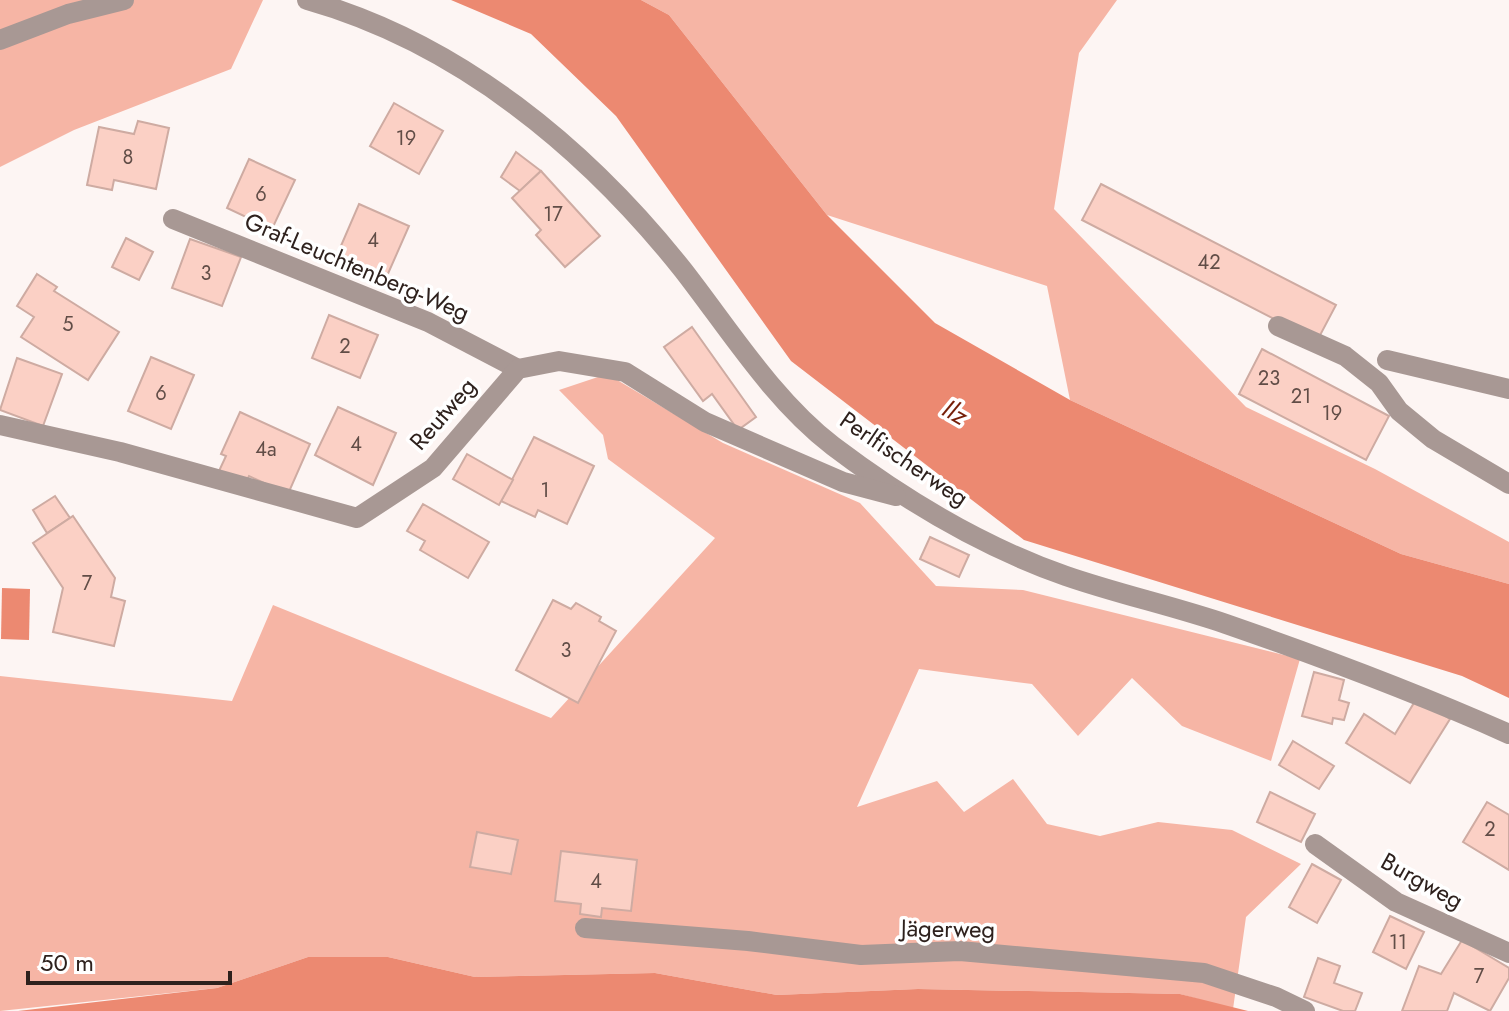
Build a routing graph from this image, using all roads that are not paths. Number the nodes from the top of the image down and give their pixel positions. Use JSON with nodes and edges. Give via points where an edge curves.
{"nodes":[{"id":1,"x":124,"y":0,"type":"edge"},
{"id":2,"x":307,"y":0,"type":"edge"},
{"id":3,"x":0,"y":40,"type":"edge"},
{"id":4,"x":173,"y":219,"type":"dead end"},
{"id":5,"x":1278,"y":326,"type":"dead end"},
{"id":6,"x":1387,"y":360,"type":"dead end"},
{"id":7,"x":518,"y":369,"type":"junction"},
{"id":8,"x":1509,"y":389,"type":"edge"},
{"id":9,"x":0,"y":425,"type":"edge"},
{"id":10,"x":1509,"y":484,"type":"edge"},
{"id":11,"x":912,"y":499,"type":"junction"},
{"id":12,"x":1509,"y":734,"type":"edge"},
{"id":13,"x":1315,"y":844,"type":"dead end"},
{"id":14,"x":585,"y":928,"type":"dead end"},
{"id":15,"x":1509,"y":953,"type":"edge"},
{"id":16,"x":1305,"y":1011,"type":"edge"}],
"edges":[{"from":1,"to":3,"type":"street"},
{"from":2,"to":11,"type":"street","name":"Perlfischerweg","via":[[347,12],[429,50],[537,121],[581,158],[679,265],[786,402],[831,445]]},
{"from":4,"to":7,"type":"street","name":"Graf-Leuchtenberg-Weg","via":[[428,322]]},
{"from":5,"to":10,"type":"street","via":[[1345,356],[1433,439]]},
{"from":6,"to":8,"type":"street"},
{"from":7,"to":9,"type":"street","name":"Reutweg","via":[[433,468],[357,518],[120,452]]},
{"from":7,"to":11,"type":"street","via":[[559,361],[625,372],[705,422],[802,466]]},
{"from":11,"to":12,"type":"street","name":"Perlfischerweg","via":[[947,522],[1063,575],[1224,623]]},
{"from":13,"to":15,"type":"street","name":"Burgweg","via":[[1396,902]]},
{"from":14,"to":16,"type":"street","name":"Jägerweg","via":[[861,955],[960,951],[1204,973]]}]}
